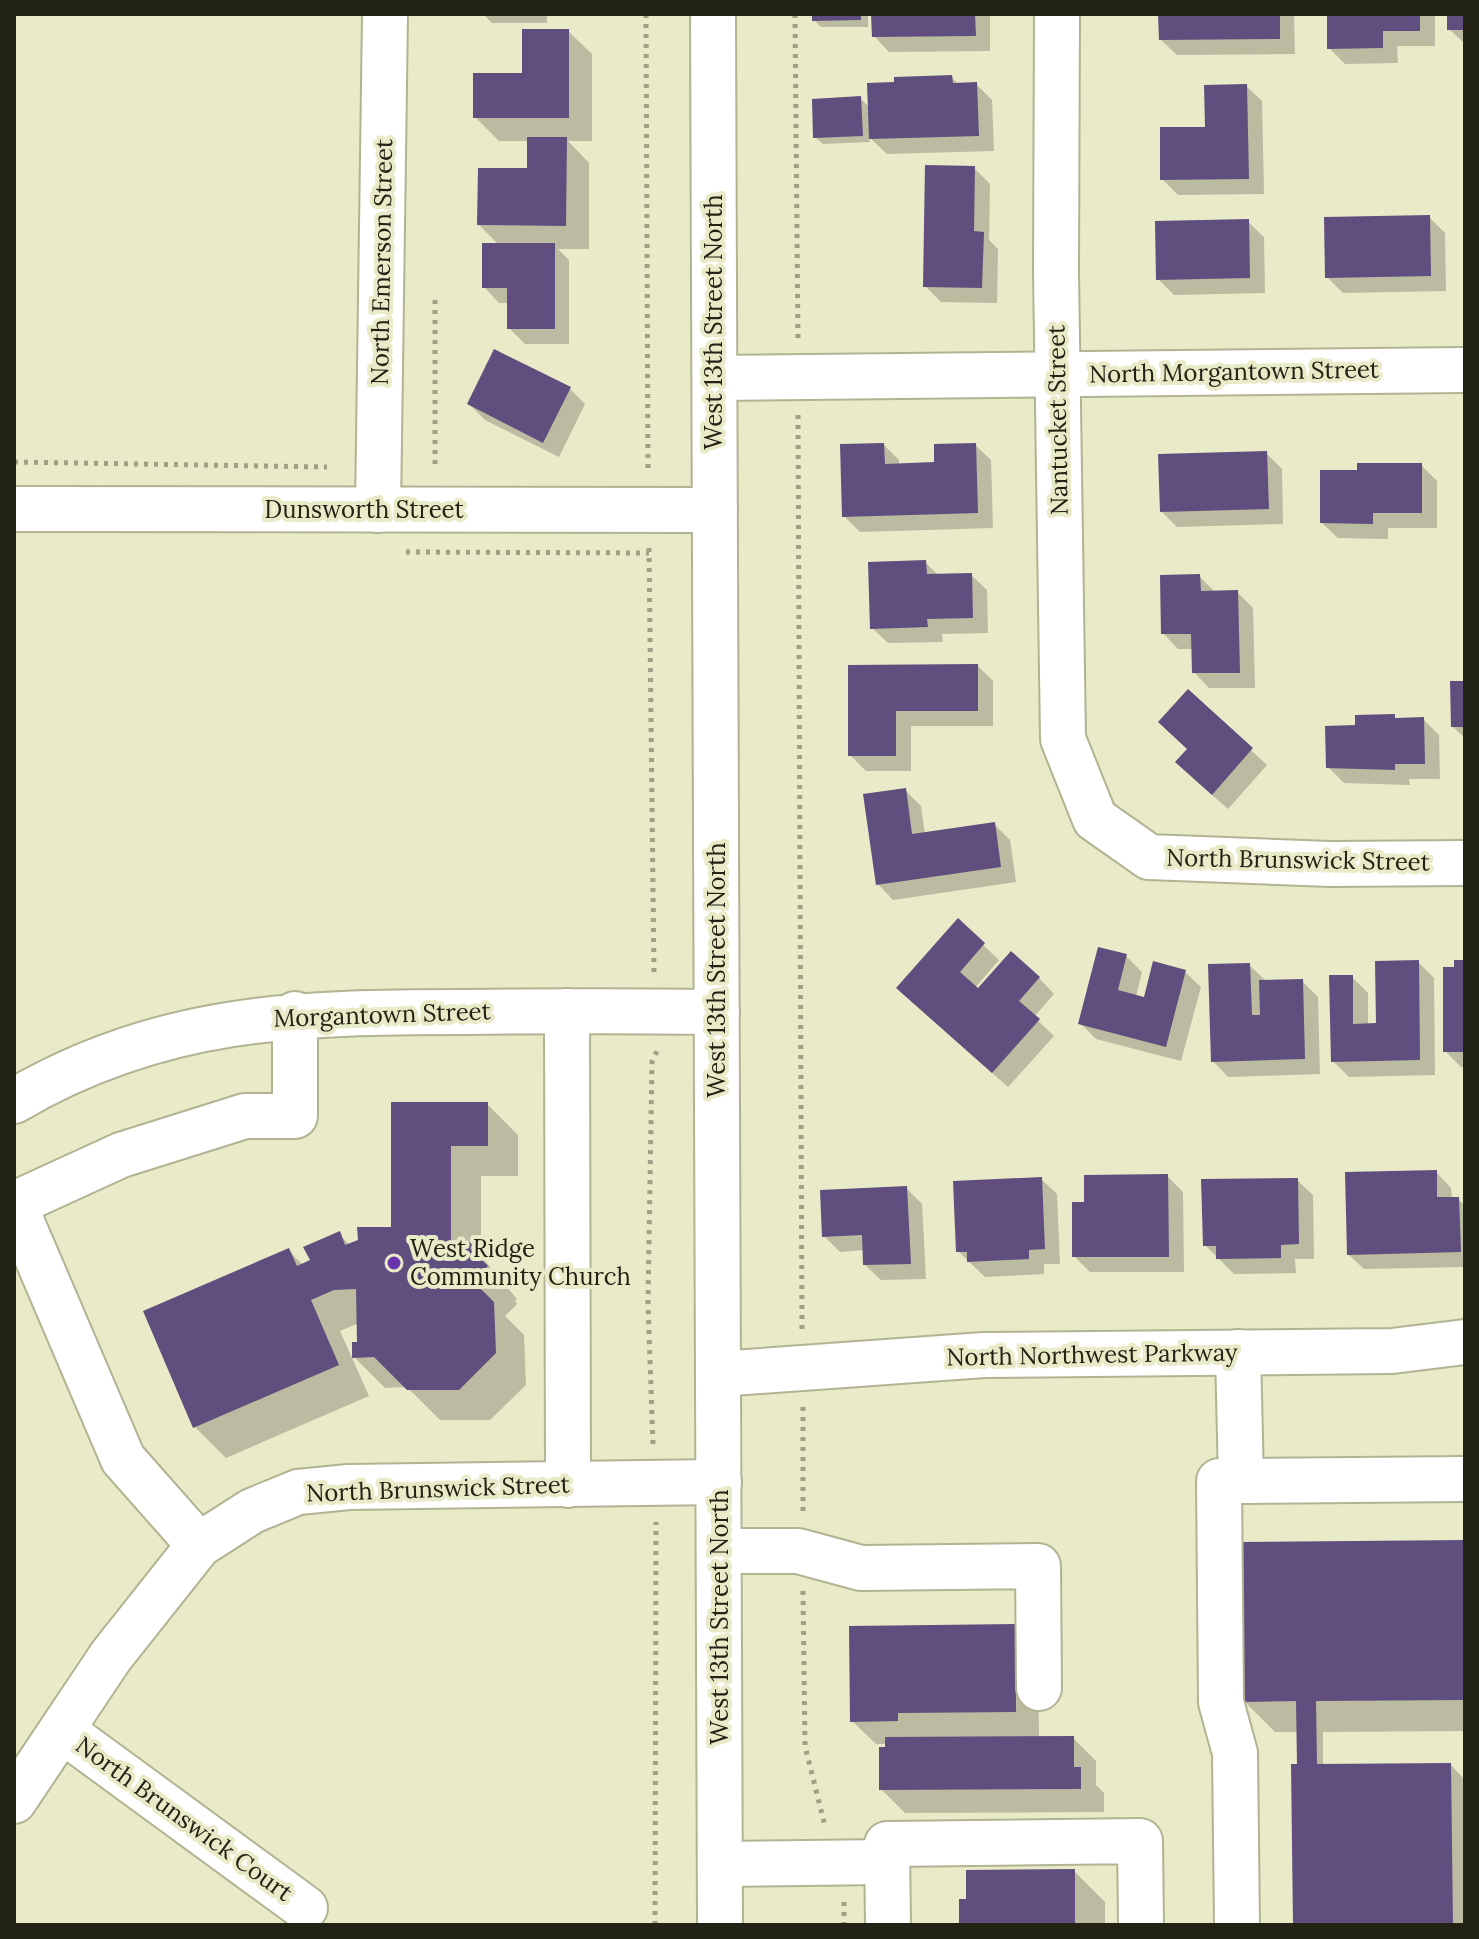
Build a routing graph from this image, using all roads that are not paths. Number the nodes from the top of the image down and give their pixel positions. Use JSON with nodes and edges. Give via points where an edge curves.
{"nodes":[{"id":1,"x":385,"y":14,"type":"edge"},
{"id":2,"x":713,"y":14,"type":"edge"},
{"id":3,"x":1057,"y":14,"type":"edge"},
{"id":4,"x":1465,"y":370,"type":"edge"},
{"id":5,"x":1058,"y":373,"type":"junction"},
{"id":6,"x":715,"y":378,"type":"junction"},
{"id":7,"x":14,"y":509,"type":"edge"},
{"id":8,"x":378,"y":510,"type":"junction"},
{"id":9,"x":715,"y":510,"type":"junction"},
{"id":10,"x":1095,"y":819,"type":"joint"},
{"id":11,"x":1465,"y":863,"type":"edge"},
{"id":12,"x":567,"y":1011,"type":"junction"},
{"id":13,"x":717,"y":1012,"type":"junction"},
{"id":14,"x":295,"y":1014,"type":"junction"},
{"id":15,"x":14,"y":1101,"type":"edge"},
{"id":16,"x":14,"y":1204,"type":"edge"},
{"id":17,"x":1465,"y":1342,"type":"edge"},
{"id":18,"x":1238,"y":1352,"type":"junction"},
{"id":19,"x":719,"y":1374,"type":"junction"},
{"id":20,"x":1465,"y":1479,"type":"edge"},
{"id":21,"x":1241,"y":1481,"type":"junction"},
{"id":22,"x":719,"y":1482,"type":"junction"},
{"id":23,"x":568,"y":1485,"type":"junction"},
{"id":24,"x":199,"y":1545,"type":"junction"},
{"id":25,"x":720,"y":1551,"type":"junction"},
{"id":26,"x":1039,"y":1688,"type":"dead end"},
{"id":27,"x":63,"y":1731,"type":"junction"},
{"id":28,"x":14,"y":1801,"type":"edge"},
{"id":29,"x":887,"y":1862,"type":"junction"},
{"id":30,"x":720,"y":1864,"type":"junction"},
{"id":31,"x":305,"y":1908,"type":"dead end"},
{"id":32,"x":720,"y":1925,"type":"edge"},
{"id":33,"x":888,"y":1925,"type":"edge"},
{"id":34,"x":1141,"y":1925,"type":"edge"},
{"id":35,"x":1237,"y":1925,"type":"edge"}],
"edges":[{"from":1,"to":8,"type":"street","name":"North Emerson Street"},
{"from":2,"to":6,"type":"street","name":"West 13th Street North"},
{"from":3,"to":5,"type":"street","name":"Nantucket Street"},
{"from":4,"to":5,"type":"street","name":"North Morgantown Street"},
{"from":5,"to":6,"type":"street","name":"North Morgantown Street"},
{"from":5,"to":10,"type":"street","name":"Nantucket Street","via":[[1063,739]]},
{"from":6,"to":9,"type":"street","name":"West 13th Street North"},
{"from":7,"to":8,"type":"street","name":"Dunsworth Street"},
{"from":8,"to":9,"type":"street","name":"Dunsworth Street"},
{"from":9,"to":13,"type":"street","name":"West 13th Street North"},
{"from":10,"to":11,"type":"street","name":"North Brunswick Street","via":[[1149,857]]},
{"from":12,"to":13,"type":"street","name":"Morgantown Street"},
{"from":12,"to":14,"type":"street","name":"Morgantown Street"},
{"from":12,"to":23,"type":"street"},
{"from":13,"to":19,"type":"street","name":"West 13th Street North"},
{"from":14,"to":15,"type":"street","name":"Morgantown Street","via":[[185,1031],[98,1061]]},
{"from":14,"to":16,"type":"street","via":[[295,1116],[245,1116],[148,1146]]},
{"from":16,"to":24,"type":"street","via":[[123,1459]]},
{"from":17,"to":18,"type":"street","name":"North Northwest Parkway","via":[[1392,1351]]},
{"from":18,"to":19,"type":"street","name":"North Northwest Parkway","via":[[984,1355]]},
{"from":18,"to":21,"type":"street"},
{"from":19,"to":22,"type":"street","name":"West 13th Street North"},
{"from":20,"to":21,"type":"street"},
{"from":21,"to":35,"type":"street","via":[[1219,1481],[1221,1702],[1235,1753]]},
{"from":22,"to":23,"type":"street","name":"North Brunswick Street"},
{"from":22,"to":25,"type":"street","name":"West 13th Street North"},
{"from":23,"to":24,"type":"street","name":"North Brunswick Street","via":[[298,1492],[252,1511]]},
{"from":24,"to":27,"type":"street","name":"North Brunswick Street","via":[[111,1656]]},
{"from":25,"to":26,"type":"street","via":[[803,1552],[861,1568],[1038,1566]]},
{"from":25,"to":30,"type":"street","name":"West 13th Street North"},
{"from":27,"to":28,"type":"street","name":"North Brunswick Street"},
{"from":27,"to":31,"type":"street","name":"North Brunswick Court"},
{"from":29,"to":30,"type":"street"},
{"from":29,"to":33,"type":"street"},
{"from":29,"to":34,"type":"street","via":[[887,1844],[1140,1841]]},
{"from":30,"to":32,"type":"street","name":"West 13th Street North"}]}
